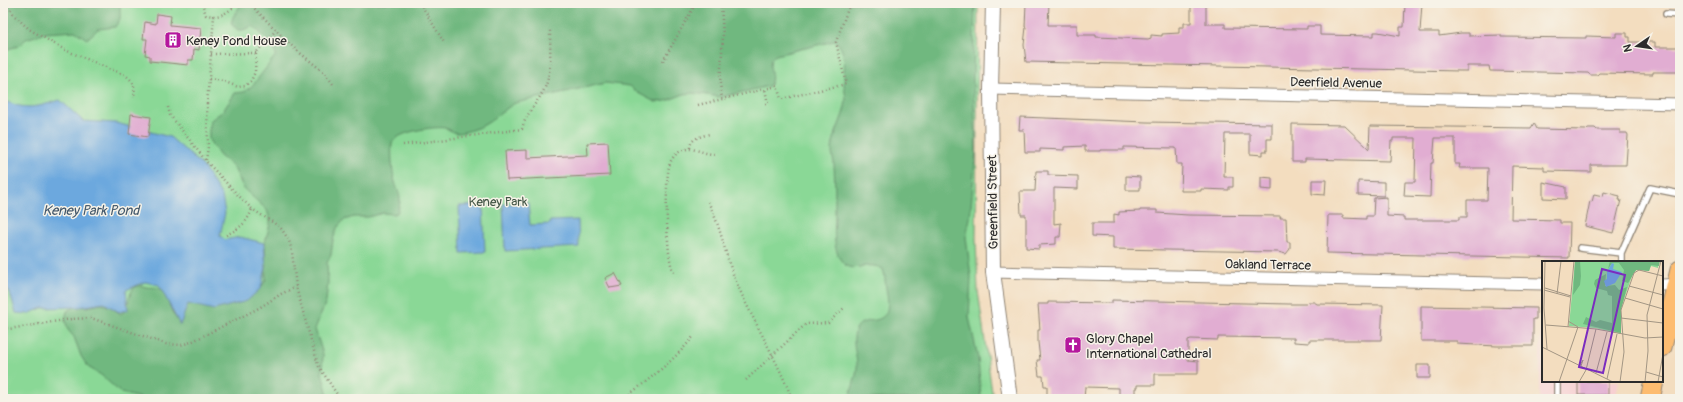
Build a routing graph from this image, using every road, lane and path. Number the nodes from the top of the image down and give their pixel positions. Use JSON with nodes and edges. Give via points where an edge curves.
{"nodes":[{"id":1,"x":6,"y":3,"type":"edge"},
{"id":2,"x":202,"y":3,"type":"edge"},
{"id":3,"x":238,"y":3,"type":"edge"},
{"id":4,"x":249,"y":3,"type":"edge"},
{"id":5,"x":420,"y":3,"type":"edge"},
{"id":6,"x":696,"y":3,"type":"edge"},
{"id":7,"x":721,"y":3,"type":"edge"},
{"id":8,"x":850,"y":3,"type":"edge"},
{"id":9,"x":993,"y":3,"type":"edge"},
{"id":10,"x":1666,"y":14,"type":"dead end"},
{"id":11,"x":1680,"y":15,"type":"edge"},
{"id":12,"x":214,"y":16,"type":"junction"},
{"id":13,"x":550,"y":28,"type":"dead end"},
{"id":14,"x":276,"y":30,"type":"junction"},
{"id":15,"x":445,"y":44,"type":"dead end"},
{"id":16,"x":256,"y":53,"type":"junction"},
{"id":17,"x":211,"y":54,"type":"junction"},
{"id":18,"x":663,"y":61,"type":"dead end"},
{"id":19,"x":209,"y":79,"type":"junction"},
{"id":20,"x":333,"y":84,"type":"dead end"},
{"id":21,"x":765,"y":88,"type":"junction"},
{"id":22,"x":991,"y":89,"type":"junction"},
{"id":23,"x":134,"y":98,"type":"dead end"},
{"id":24,"x":722,"y":99,"type":"junction"},
{"id":25,"x":765,"y":104,"type":"dead end"},
{"id":26,"x":1680,"y":104,"type":"edge"},
{"id":27,"x":698,"y":105,"type":"dead end"},
{"id":28,"x":168,"y":107,"type":"dead end"},
{"id":29,"x":710,"y":134,"type":"dead end"},
{"id":30,"x":403,"y":144,"type":"dead end"},
{"id":31,"x":690,"y":148,"type":"junction"},
{"id":32,"x":714,"y":154,"type":"dead end"},
{"id":33,"x":206,"y":161,"type":"junction"},
{"id":34,"x":1680,"y":194,"type":"edge"},
{"id":35,"x":708,"y":202,"type":"dead end"},
{"id":36,"x":252,"y":209,"type":"junction"},
{"id":37,"x":226,"y":235,"type":"dead end"},
{"id":38,"x":1580,"y":248,"type":"dead end"},
{"id":39,"x":1621,"y":253,"type":"junction"},
{"id":40,"x":1621,"y":261,"type":"edge"},
{"id":41,"x":674,"y":272,"type":"dead end"},
{"id":42,"x":993,"y":272,"type":"junction"},
{"id":43,"x":1675,"y":281,"type":"edge"},
{"id":44,"x":1542,"y":284,"type":"edge"},
{"id":45,"x":296,"y":287,"type":"junction"},
{"id":46,"x":844,"y":308,"type":"dead end"},
{"id":47,"x":3,"y":327,"type":"edge"},
{"id":48,"x":693,"y":337,"type":"dead end"},
{"id":49,"x":1663,"y":342,"type":"edge"},
{"id":50,"x":772,"y":356,"type":"junction"},
{"id":51,"x":746,"y":380,"type":"dead end"},
{"id":52,"x":1557,"y":382,"type":"edge"},
{"id":53,"x":1654,"y":382,"type":"edge"},
{"id":54,"x":340,"y":399,"type":"edge"},
{"id":55,"x":623,"y":399,"type":"edge"},
{"id":56,"x":792,"y":399,"type":"edge"},
{"id":57,"x":1010,"y":399,"type":"edge"},
{"id":58,"x":1557,"y":399,"type":"edge"},
{"id":59,"x":1597,"y":399,"type":"edge"},
{"id":60,"x":1607,"y":399,"type":"edge"},
{"id":61,"x":1650,"y":399,"type":"edge"}],
"edges":[{"from":1,"to":23,"type":"path","via":[[29,29],[65,50],[132,80],[135,87]]},
{"from":2,"to":12,"type":"path","via":[[206,15]]},
{"from":3,"to":12,"type":"path","via":[[221,16]]},
{"from":4,"to":14,"type":"path"},
{"from":5,"to":15,"type":"path"},
{"from":6,"to":18,"type":"path"},
{"from":7,"to":24,"type":"path"},
{"from":8,"to":21,"type":"path","via":[[836,42],[846,84],[781,99],[777,86]]},
{"from":9,"to":22,"type":"street","name":"Greenfield Street"},
{"from":10,"to":11,"type":"lane"},
{"from":12,"to":17,"type":"path"},
{"from":13,"to":30,"type":"path","via":[[546,85],[529,111],[522,129]]},
{"from":14,"to":16,"type":"path"},
{"from":14,"to":20,"type":"path"},
{"from":16,"to":17,"type":"path"},
{"from":16,"to":19,"type":"path","via":[[254,72],[251,81],[245,86],[238,87]]},
{"from":17,"to":19,"type":"path"},
{"from":19,"to":33,"type":"path","via":[[206,104]]},
{"from":21,"to":24,"type":"path"},
{"from":21,"to":25,"type":"path","via":[[768,104]]},
{"from":22,"to":26,"type":"street","name":"Deerfield Avenue"},
{"from":22,"to":42,"type":"street","name":"Greenfield Street"},
{"from":24,"to":27,"type":"path"},
{"from":28,"to":33,"type":"path","via":[[170,115]]},
{"from":29,"to":31,"type":"path","via":[[693,140]]},
{"from":31,"to":32,"type":"path"},
{"from":31,"to":41,"type":"path","via":[[673,156],[667,182],[670,264]]},
{"from":33,"to":36,"type":"path"},
{"from":34,"to":39,"type":"lane","via":[[1650,188]]},
{"from":35,"to":50,"type":"path","via":[[714,212],[733,273]]},
{"from":36,"to":37,"type":"path","via":[[245,222]]},
{"from":36,"to":45,"type":"path","via":[[280,227],[289,240]]},
{"from":38,"to":39,"type":"lane"},
{"from":39,"to":40,"type":"lane"},
{"from":42,"to":44,"type":"street","name":"Oakland Terrace"},
{"from":42,"to":57,"type":"street","name":"Greenfield Street"},
{"from":43,"to":49,"type":"highway"},
{"from":45,"to":47,"type":"path","via":[[259,308],[181,345],[166,344],[91,318],[9,329]]},
{"from":45,"to":54,"type":"path","via":[[318,365]]},
{"from":46,"to":50,"type":"path","via":[[828,323],[806,324]]},
{"from":48,"to":55,"type":"path","via":[[647,381]]},
{"from":50,"to":51,"type":"path"},
{"from":50,"to":56,"type":"path"},
{"from":52,"to":58,"type":"lane"},
{"from":53,"to":61,"type":"highway"},
{"from":59,"to":60,"type":"lane"}]}
